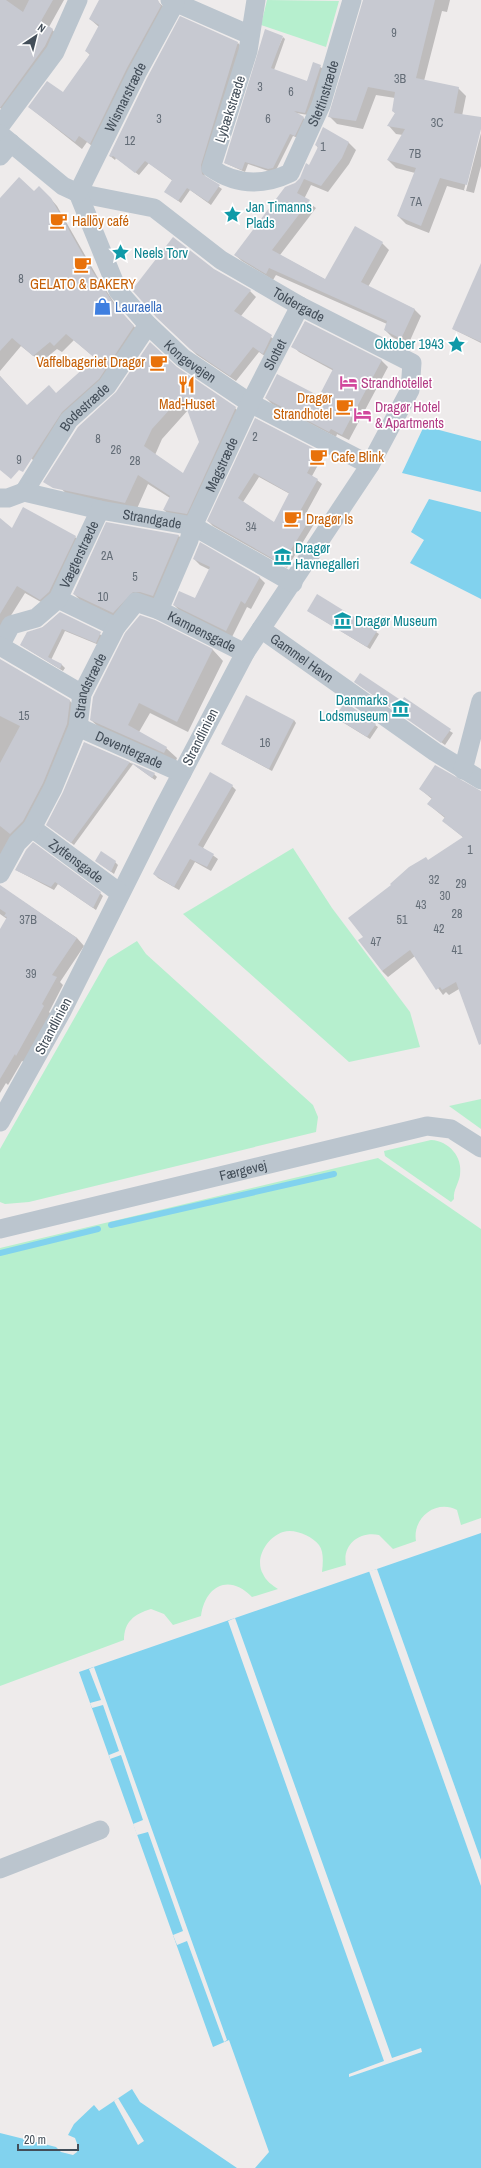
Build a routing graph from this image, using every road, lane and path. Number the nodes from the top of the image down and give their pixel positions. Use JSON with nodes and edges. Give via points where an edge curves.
{"nodes":[{"id":1,"x":78,"y":0,"type":"edge"},
{"id":2,"x":256,"y":0,"type":"edge"},
{"id":3,"x":352,"y":0,"type":"edge"},
{"id":4,"x":172,"y":1,"type":"edge"},
{"id":5,"x":250,"y":35,"type":"junction"},
{"id":6,"x":0,"y":126,"type":"edge"},
{"id":7,"x":4,"y":145,"type":"edge"},
{"id":8,"x":224,"y":177,"type":"joint"},
{"id":9,"x":78,"y":193,"type":"junction"},
{"id":10,"x":300,"y":306,"type":"junction"},
{"id":11,"x":148,"y":325,"type":"junction"},
{"id":12,"x":412,"y":363,"type":"joint"},
{"id":13,"x":250,"y":403,"type":"junction"},
{"id":14,"x":370,"y":465,"type":"junction"},
{"id":15,"x":24,"y":492,"type":"junction"},
{"id":16,"x":0,"y":498,"type":"edge"},
{"id":17,"x":100,"y":510,"type":"junction"},
{"id":18,"x":193,"y":526,"type":"junction"},
{"id":19,"x":293,"y":583,"type":"junction"},
{"id":20,"x":58,"y":599,"type":"junction"},
{"id":21,"x":159,"y":610,"type":"junction"},
{"id":22,"x":116,"y":627,"type":"junction"},
{"id":23,"x":261,"y":630,"type":"junction"},
{"id":24,"x":0,"y":646,"type":"edge"},
{"id":25,"x":245,"y":653,"type":"junction"},
{"id":26,"x":82,"y":694,"type":"junction"},
{"id":27,"x":481,"y":701,"type":"edge"},
{"id":28,"x":78,"y":727,"type":"junction"},
{"id":29,"x":464,"y":770,"type":"junction"},
{"id":30,"x":182,"y":773,"type":"junction"},
{"id":31,"x":481,"y":780,"type":"edge"},
{"id":32,"x":32,"y":828,"type":"junction"},
{"id":33,"x":0,"y":874,"type":"edge"},
{"id":34,"x":120,"y":893,"type":"junction"},
{"id":35,"x":0,"y":1122,"type":"edge"},
{"id":36,"x":481,"y":1148,"type":"edge"},
{"id":37,"x":0,"y":1229,"type":"edge"},
{"id":38,"x":100,"y":1830,"type":"dead end"},
{"id":39,"x":0,"y":1869,"type":"edge"}],
"edges":[{"from":1,"to":6,"type":"street","via":[[55,52]]},
{"from":2,"to":5,"type":"street"},
{"from":3,"to":8,"type":"street","name":"Stettinstræde","via":[[321,106],[290,173],[259,183]]},
{"from":4,"to":5,"type":"street"},
{"from":4,"to":9,"type":"street","name":"Wismarstræde"},
{"from":5,"to":8,"type":"street","name":"Lybækstræde","via":[[248,51],[211,168]]},
{"from":7,"to":9,"type":"street","via":[[63,186]]},
{"from":9,"to":10,"type":"street","name":"Toldergade","via":[[154,208],[220,260]]},
{"from":9,"to":11,"type":"street","name":"Kongevejen","via":[[118,291]]},
{"from":10,"to":12,"type":"street","name":"Toldergade"},
{"from":10,"to":13,"type":"street","name":"Slottet"},
{"from":11,"to":13,"type":"street","name":"Kongevejen","via":[[183,358]]},
{"from":11,"to":15,"type":"street","name":"Bodestræde","via":[[107,386],[69,420]]},
{"from":12,"to":14,"type":"street","name":"Strandlinien","via":[[410,390]]},
{"from":13,"to":14,"type":"street","name":"Kongevejen"},
{"from":13,"to":18,"type":"street","name":"Magstræde"},
{"from":14,"to":19,"type":"street","name":"Strandlinien"},
{"from":15,"to":16,"type":"street"},
{"from":15,"to":17,"type":"street","name":"Strandgade"},
{"from":17,"to":18,"type":"street","name":"Strandgade"},
{"from":17,"to":20,"type":"street","name":"Vægterstræde"},
{"from":18,"to":19,"type":"street","name":"Strandgade"},
{"from":18,"to":21,"type":"street"},
{"from":19,"to":23,"type":"street","name":"Strandlinien"},
{"from":20,"to":22,"type":"street"},
{"from":20,"to":24,"type":"street","via":[[36,618],[12,625]]},
{"from":21,"to":22,"type":"street","name":"Strandstræde","via":[[136,602]]},
{"from":21,"to":25,"type":"street","name":"Kampensgade"},
{"from":22,"to":26,"type":"street","name":"Strandstræde"},
{"from":23,"to":25,"type":"street","name":"Strandlinien"},
{"from":23,"to":29,"type":"street","name":"Gammel Havn"},
{"from":24,"to":26,"type":"street"},
{"from":25,"to":30,"type":"street","name":"Strandlinien"},
{"from":26,"to":28,"type":"street","name":"Strandstræde"},
{"from":27,"to":29,"type":"street"},
{"from":28,"to":30,"type":"street","name":"Deventergade"},
{"from":28,"to":32,"type":"street","name":"Strandstræde","via":[[53,788]]},
{"from":29,"to":31,"type":"street","name":"Gammel Havn"},
{"from":30,"to":34,"type":"street","name":"Strandlinien"},
{"from":32,"to":33,"type":"street","name":"Strandstræde","via":[[17,843]]},
{"from":32,"to":34,"type":"street","name":"Zytfensgade"},
{"from":34,"to":35,"type":"street","name":"Strandlinien","via":[[62,1011]]},
{"from":36,"to":37,"type":"street","name":"Færgevej","via":[[451,1129],[427,1126]]},
{"from":38,"to":39,"type":"street"}]}
